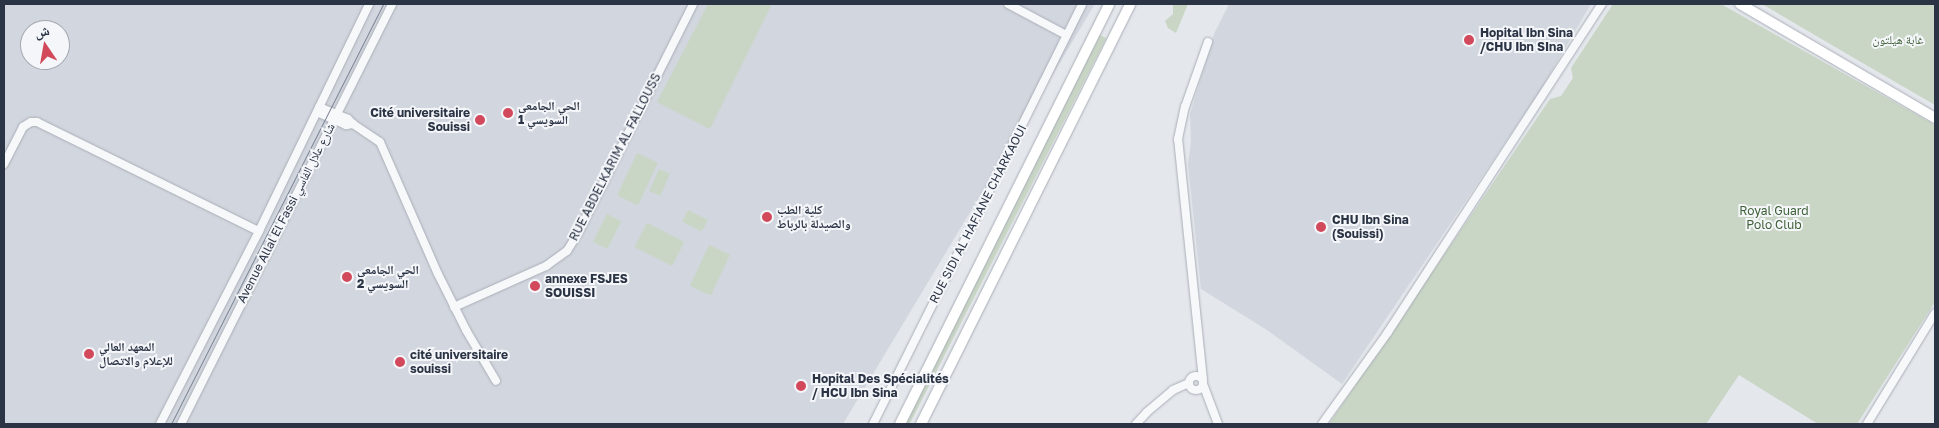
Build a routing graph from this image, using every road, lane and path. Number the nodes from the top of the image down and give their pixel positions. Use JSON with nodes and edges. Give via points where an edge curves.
{"nodes":[{"id":1,"x":368,"y":4,"type":"edge"},
{"id":2,"x":392,"y":4,"type":"edge"},
{"id":3,"x":693,"y":4,"type":"edge"},
{"id":4,"x":1008,"y":4,"type":"edge"},
{"id":5,"x":1082,"y":4,"type":"edge"},
{"id":6,"x":1109,"y":4,"type":"edge"},
{"id":7,"x":1130,"y":4,"type":"edge"},
{"id":8,"x":1602,"y":4,"type":"edge"},
{"id":9,"x":1740,"y":4,"type":"edge"},
{"id":10,"x":1066,"y":35,"type":"junction"},
{"id":11,"x":1208,"y":42,"type":"dead end"},
{"id":12,"x":318,"y":109,"type":"junction"},
{"id":13,"x":334,"y":116,"type":"junction"},
{"id":14,"x":1935,"y":118,"type":"edge"},
{"id":15,"x":4,"y":164,"type":"edge"},
{"id":16,"x":259,"y":231,"type":"junction"},
{"id":17,"x":454,"y":307,"type":"junction"},
{"id":18,"x":1935,"y":313,"type":"edge"},
{"id":19,"x":1200,"y":357,"type":"junction"},
{"id":20,"x":496,"y":381,"type":"dead end"},
{"id":21,"x":1196,"y":384,"type":"junction"},
{"id":22,"x":160,"y":424,"type":"edge"},
{"id":23,"x":181,"y":424,"type":"edge"},
{"id":24,"x":873,"y":424,"type":"edge"},
{"id":25,"x":900,"y":424,"type":"edge"},
{"id":26,"x":921,"y":424,"type":"edge"},
{"id":27,"x":1136,"y":424,"type":"edge"},
{"id":28,"x":1218,"y":424,"type":"edge"},
{"id":29,"x":1322,"y":424,"type":"edge"},
{"id":30,"x":1866,"y":424,"type":"edge"}],
"edges":[{"from":1,"to":12,"type":"street","name":"Avenue Allal El Fassi شارع علال الفاسي"},
{"from":2,"to":13,"type":"street","name":"Avenue Allal El Fassi شارع علال الفاسي"},
{"from":3,"to":17,"type":"street","name":"RUE ABDELKARIM AL FALLOUSS","via":[[567,251],[552,263]]},
{"from":4,"to":10,"type":"street"},
{"from":5,"to":10,"type":"street","name":"RUE SIDI AL HAFIANE CHARKAOUI"},
{"from":6,"to":25,"type":"main road"},
{"from":7,"to":26,"type":"main road"},
{"from":8,"to":29,"type":"street","via":[[1388,332]]},
{"from":9,"to":14,"type":"main road"},
{"from":10,"to":24,"type":"street","name":"RUE SIDI AL HAFIANE CHARKAOUI"},
{"from":11,"to":19,"type":"street","via":[[1185,107],[1178,139]]},
{"from":12,"to":13,"type":"street"},
{"from":12,"to":16,"type":"street","name":"Avenue Allal El Fassi شارع علال الفاسي"},
{"from":13,"to":17,"type":"street","via":[[380,142]]},
{"from":13,"to":23,"type":"street","name":"Avenue Allal El Fassi شارع علال الفاسي"},
{"from":15,"to":16,"type":"street","via":[[23,127],[37,122]]},
{"from":16,"to":22,"type":"street","name":"Avenue Allal El Fassi شارع علال الفاسي"},
{"from":17,"to":20,"type":"street"},
{"from":18,"to":30,"type":"street"},
{"from":19,"to":21,"type":"street"},
{"from":19,"to":21,"type":"street"},
{"from":21,"to":27,"type":"street","via":[[1168,395]]},
{"from":21,"to":28,"type":"street"}]}
